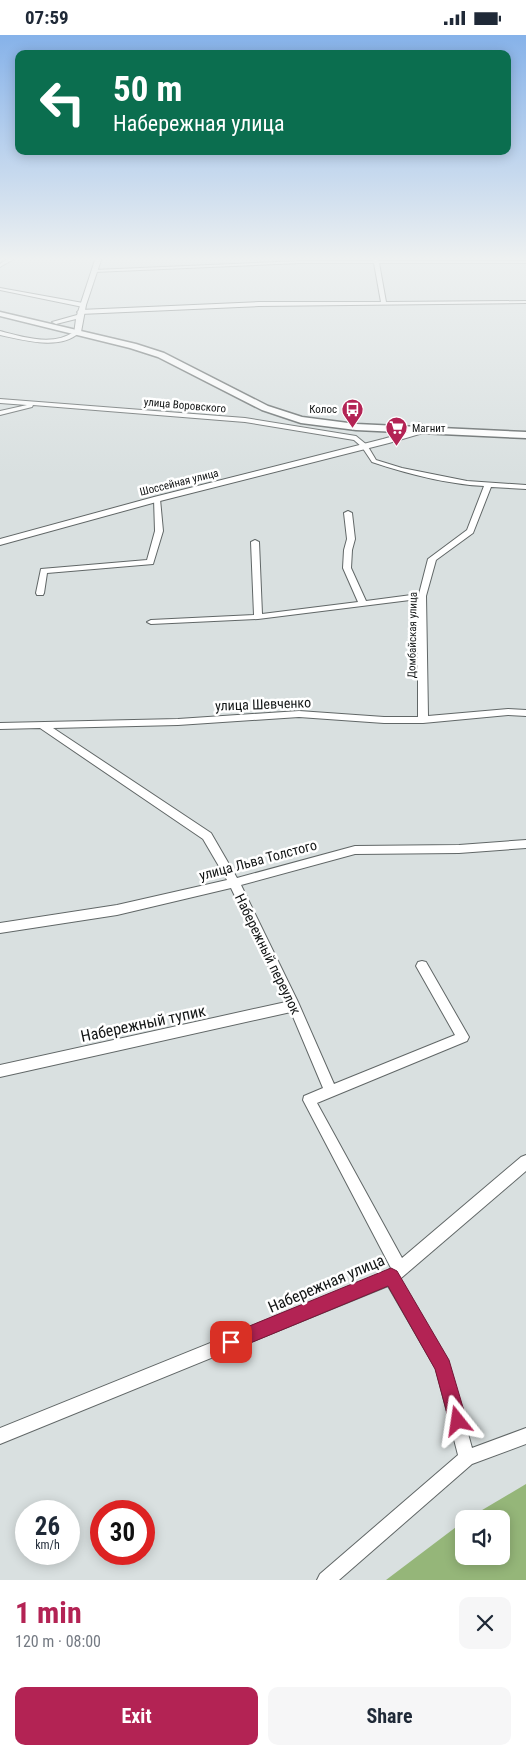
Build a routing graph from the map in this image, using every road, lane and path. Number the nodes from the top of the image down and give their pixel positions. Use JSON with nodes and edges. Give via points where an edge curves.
{"nodes":[{"id":1,"x":78,"y":329,"type":"junction"},
{"id":2,"x":0,"y":333,"type":"edge"},
{"id":3,"x":0,"y":401,"type":"edge"},
{"id":4,"x":40,"y":404,"type":"junction"},
{"id":5,"x":0,"y":413,"type":"edge"},
{"id":6,"x":374,"y":428,"type":"junction"},
{"id":7,"x":420,"y":428,"type":"junction"},
{"id":8,"x":526,"y":430,"type":"edge"},
{"id":9,"x":526,"y":435,"type":"edge"},
{"id":10,"x":386,"y":441,"type":"junction"},
{"id":11,"x":365,"y":446,"type":"junction"},
{"id":12,"x":488,"y":485,"type":"junction"},
{"id":13,"x":526,"y":487,"type":"edge"},
{"id":14,"x":157,"y":499,"type":"junction"},
{"id":15,"x":348,"y":513,"type":"dead end"},
{"id":16,"x":0,"y":542,"type":"edge"},
{"id":17,"x":255,"y":542,"type":"dead end"},
{"id":18,"x":40,"y":593,"type":"dead end"},
{"id":19,"x":422,"y":596,"type":"junction"},
{"id":20,"x":363,"y":603,"type":"junction"},
{"id":21,"x":258,"y":617,"type":"junction"},
{"id":22,"x":151,"y":622,"type":"dead end"},
{"id":23,"x":526,"y":713,"type":"edge"},
{"id":24,"x":423,"y":721,"type":"junction"},
{"id":25,"x":0,"y":726,"type":"edge"},
{"id":26,"x":43,"y":726,"type":"junction"},
{"id":27,"x":526,"y":844,"type":"edge"},
{"id":28,"x":234,"y":883,"type":"junction"},
{"id":29,"x":0,"y":928,"type":"edge"},
{"id":30,"x":422,"y":966,"type":"dead end"},
{"id":31,"x":294,"y":1006,"type":"junction"},
{"id":32,"x":0,"y":1071,"type":"edge"},
{"id":33,"x":331,"y":1091,"type":"junction"},
{"id":34,"x":526,"y":1163,"type":"edge"},
{"id":35,"x":396,"y":1273,"type":"junction"},
{"id":36,"x":0,"y":1436,"type":"edge"},
{"id":37,"x":526,"y":1437,"type":"edge"},
{"id":38,"x":467,"y":1458,"type":"junction"},
{"id":39,"x":326,"y":1580,"type":"edge"}],
"edges":[{"from":1,"to":2,"type":"street","via":[[73,337],[62,340],[30,339]]},
{"from":1,"to":6,"type":"main road","via":[[177,362],[285,416],[330,425]]},
{"from":1,"to":7,"type":"main road","via":[[164,351],[268,403],[298,414]]},
{"from":3,"to":4,"type":"street","name":"улица Воровского"},
{"from":4,"to":5,"type":"street"},
{"from":4,"to":11,"type":"street","name":"улица Воровского","via":[[245,420],[356,438]]},
{"from":6,"to":7,"type":"main road"},
{"from":6,"to":10,"type":"main road","via":[[388,433]]},
{"from":7,"to":8,"type":"main road"},
{"from":7,"to":9,"type":"main road"},
{"from":7,"to":10,"type":"main road","name":"Шоссейная улица"},
{"from":10,"to":11,"type":"main road","name":"Шоссейная улица"},
{"from":11,"to":12,"type":"street","via":[[374,461],[420,474]]},
{"from":11,"to":14,"type":"main road","name":"Шоссейная улица"},
{"from":12,"to":13,"type":"street"},
{"from":12,"to":19,"type":"street","name":"Домбайская улица","via":[[470,531],[432,559]]},
{"from":14,"to":16,"type":"main road","name":"Шоссейная улица"},
{"from":14,"to":18,"type":"street","via":[[160,531],[150,562],[44,571]]},
{"from":15,"to":20,"type":"street","via":[[351,539],[347,568]]},
{"from":17,"to":21,"type":"street"},
{"from":19,"to":20,"type":"street"},
{"from":19,"to":24,"type":"street","name":"Домбайская улица"},
{"from":20,"to":21,"type":"street"},
{"from":21,"to":22,"type":"street"},
{"from":23,"to":24,"type":"street","name":"улица Шевченко"},
{"from":24,"to":26,"type":"street","name":"улица Шевченко","via":[[299,714]]},
{"from":25,"to":26,"type":"street","name":"улица Шевченко"},
{"from":26,"to":28,"type":"street","name":"Набережный переулок","via":[[207,836]]},
{"from":27,"to":28,"type":"street","name":"улица Льва Толстого","via":[[459,849],[355,850]]},
{"from":28,"to":29,"type":"street","name":"улица Льва Толстого","via":[[117,910]]},
{"from":28,"to":31,"type":"street","name":"Набережный переулок"},
{"from":30,"to":33,"type":"street","via":[[463,1037]]},
{"from":31,"to":32,"type":"street","name":"Набережный тупик"},
{"from":31,"to":33,"type":"street","name":"Набережный переулок"},
{"from":33,"to":35,"type":"street","via":[[309,1099]]},
{"from":34,"to":35,"type":"street","name":"Набережная улица"},
{"from":35,"to":36,"type":"street","name":"Набережная улица"},
{"from":35,"to":38,"type":"street","via":[[443,1366]]},
{"from":37,"to":38,"type":"street"},
{"from":38,"to":39,"type":"street"}]}
